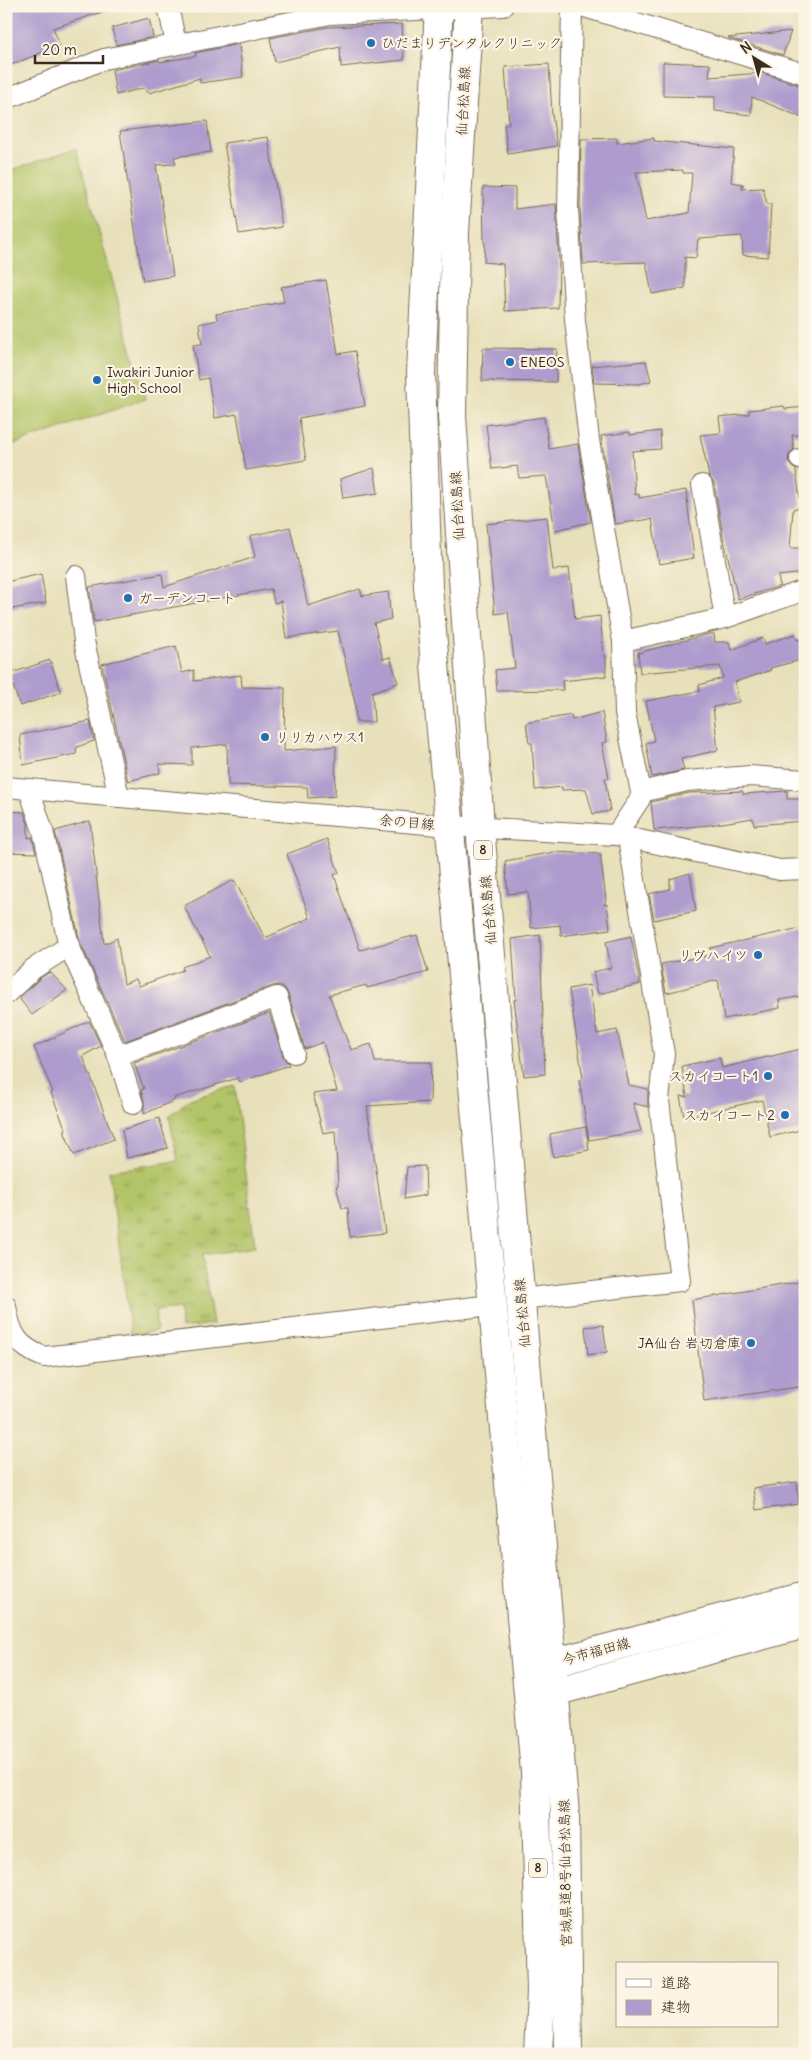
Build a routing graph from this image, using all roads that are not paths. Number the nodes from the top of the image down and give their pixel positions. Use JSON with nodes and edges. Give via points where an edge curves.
{"nodes":[{"id":1,"x":168,"y":6,"type":"edge"},
{"id":2,"x":503,"y":6,"type":"edge"},
{"id":3,"x":572,"y":6,"type":"edge"},
{"id":4,"x":580,"y":6,"type":"edge"},
{"id":5,"x":469,"y":7,"type":"edge"},
{"id":6,"x":439,"y":8,"type":"edge"},
{"id":7,"x":176,"y":44,"type":"junction"},
{"id":8,"x":805,"y":74,"type":"edge"},
{"id":9,"x":6,"y":99,"type":"edge"},
{"id":10,"x":702,"y":485,"type":"dead end"},
{"id":11,"x":76,"y":576,"type":"dead end"},
{"id":12,"x":805,"y":590,"type":"edge"},
{"id":13,"x":724,"y":618,"type":"junction"},
{"id":14,"x":622,"y":641,"type":"junction"},
{"id":15,"x":805,"y":780,"type":"edge"},
{"id":16,"x":6,"y":788,"type":"edge"},
{"id":17,"x":29,"y":789,"type":"junction"},
{"id":18,"x":641,"y":792,"type":"junction"},
{"id":19,"x":119,"y":797,"type":"junction"},
{"id":20,"x":449,"y":826,"type":"junction"},
{"id":21,"x":480,"y":827,"type":"junction"},
{"id":22,"x":622,"y":837,"type":"junction"},
{"id":23,"x":805,"y":869,"type":"edge"},
{"id":24,"x":68,"y":946,"type":"junction"},
{"id":25,"x":7,"y":991,"type":"edge"},
{"id":26,"x":294,"y":1053,"type":"dead end"},
{"id":27,"x":118,"y":1056,"type":"junction"},
{"id":28,"x":134,"y":1104,"type":"dead end"},
{"id":29,"x":520,"y":1299,"type":"junction"},
{"id":30,"x":492,"y":1305,"type":"junction"},
{"id":31,"x":6,"y":1306,"type":"edge"},
{"id":32,"x":805,"y":1596,"type":"edge"},
{"id":33,"x":805,"y":1624,"type":"edge"},
{"id":34,"x":552,"y":1663,"type":"junction"},
{"id":35,"x":527,"y":1683,"type":"junction"},
{"id":36,"x":554,"y":1692,"type":"junction"},
{"id":37,"x":538,"y":2054,"type":"edge"},
{"id":38,"x":568,"y":2054,"type":"edge"}],
"edges":[{"from":1,"to":7,"type":"street"},
{"from":2,"to":5,"type":"street"},
{"from":3,"to":14,"type":"street","via":[[568,209],[575,320],[589,440]]},
{"from":4,"to":8,"type":"street"},
{"from":5,"to":6,"type":"street"},
{"from":5,"to":21,"type":"main road","name":"仙台松島線","number":"8","via":[[455,232],[452,416]]},
{"from":6,"to":7,"type":"street","via":[[330,14]]},
{"from":6,"to":20,"type":"main road","name":"仙台松島線","number":"8","via":[[421,373],[428,587]]},
{"from":7,"to":9,"type":"street","via":[[104,59]]},
{"from":10,"to":13,"type":"street"},
{"from":11,"to":19,"type":"street","via":[[84,641]]},
{"from":12,"to":13,"type":"street"},
{"from":13,"to":14,"type":"street"},
{"from":14,"to":18,"type":"street","via":[[625,713]]},
{"from":15,"to":18,"type":"street","via":[[750,776],[687,781]]},
{"from":16,"to":17,"type":"street","name":"余の目線"},
{"from":17,"to":19,"type":"street","name":"余の目線"},
{"from":17,"to":24,"type":"street","via":[[43,831]]},
{"from":18,"to":22,"type":"street"},
{"from":19,"to":20,"type":"street","name":"余の目線"},
{"from":20,"to":21,"type":"street","name":"余の目線"},
{"from":20,"to":30,"type":"main road","name":"仙台松島線","number":"8"},
{"from":21,"to":22,"type":"street","name":"余の目線"},
{"from":21,"to":29,"type":"main road","name":"仙台松島線","number":"8"},
{"from":22,"to":23,"type":"street","name":"余の目線","via":[[780,870]]},
{"from":22,"to":29,"type":"street","via":[[664,1054],[659,1100],[680,1281]]},
{"from":24,"to":25,"type":"street"},
{"from":24,"to":27,"type":"street"},
{"from":26,"to":27,"type":"street","via":[[277,997]]},
{"from":27,"to":28,"type":"street"},
{"from":29,"to":34,"type":"main road","name":"仙台松島線","number":"8"},
{"from":30,"to":31,"type":"street","via":[[44,1357],[27,1350],[15,1337]]},
{"from":30,"to":35,"type":"main road","name":"仙台松島線","number":"8"},
{"from":32,"to":34,"type":"main road","name":"今市福田線"},
{"from":33,"to":36,"type":"main road","name":"今市福田線"},
{"from":34,"to":35,"type":"main road","name":"今市福田線"},
{"from":34,"to":36,"type":"main road","name":"仙台松島線","number":"8"},
{"from":35,"to":36,"type":"main road"},
{"from":35,"to":37,"type":"main road","name":"宮城県道8号仙台松島線","number":"8","via":[[535,1772],[541,1991]]},
{"from":36,"to":38,"type":"main road","name":"宮城県道8号仙台松島線","number":"8","via":[[566,1832]]}]}
